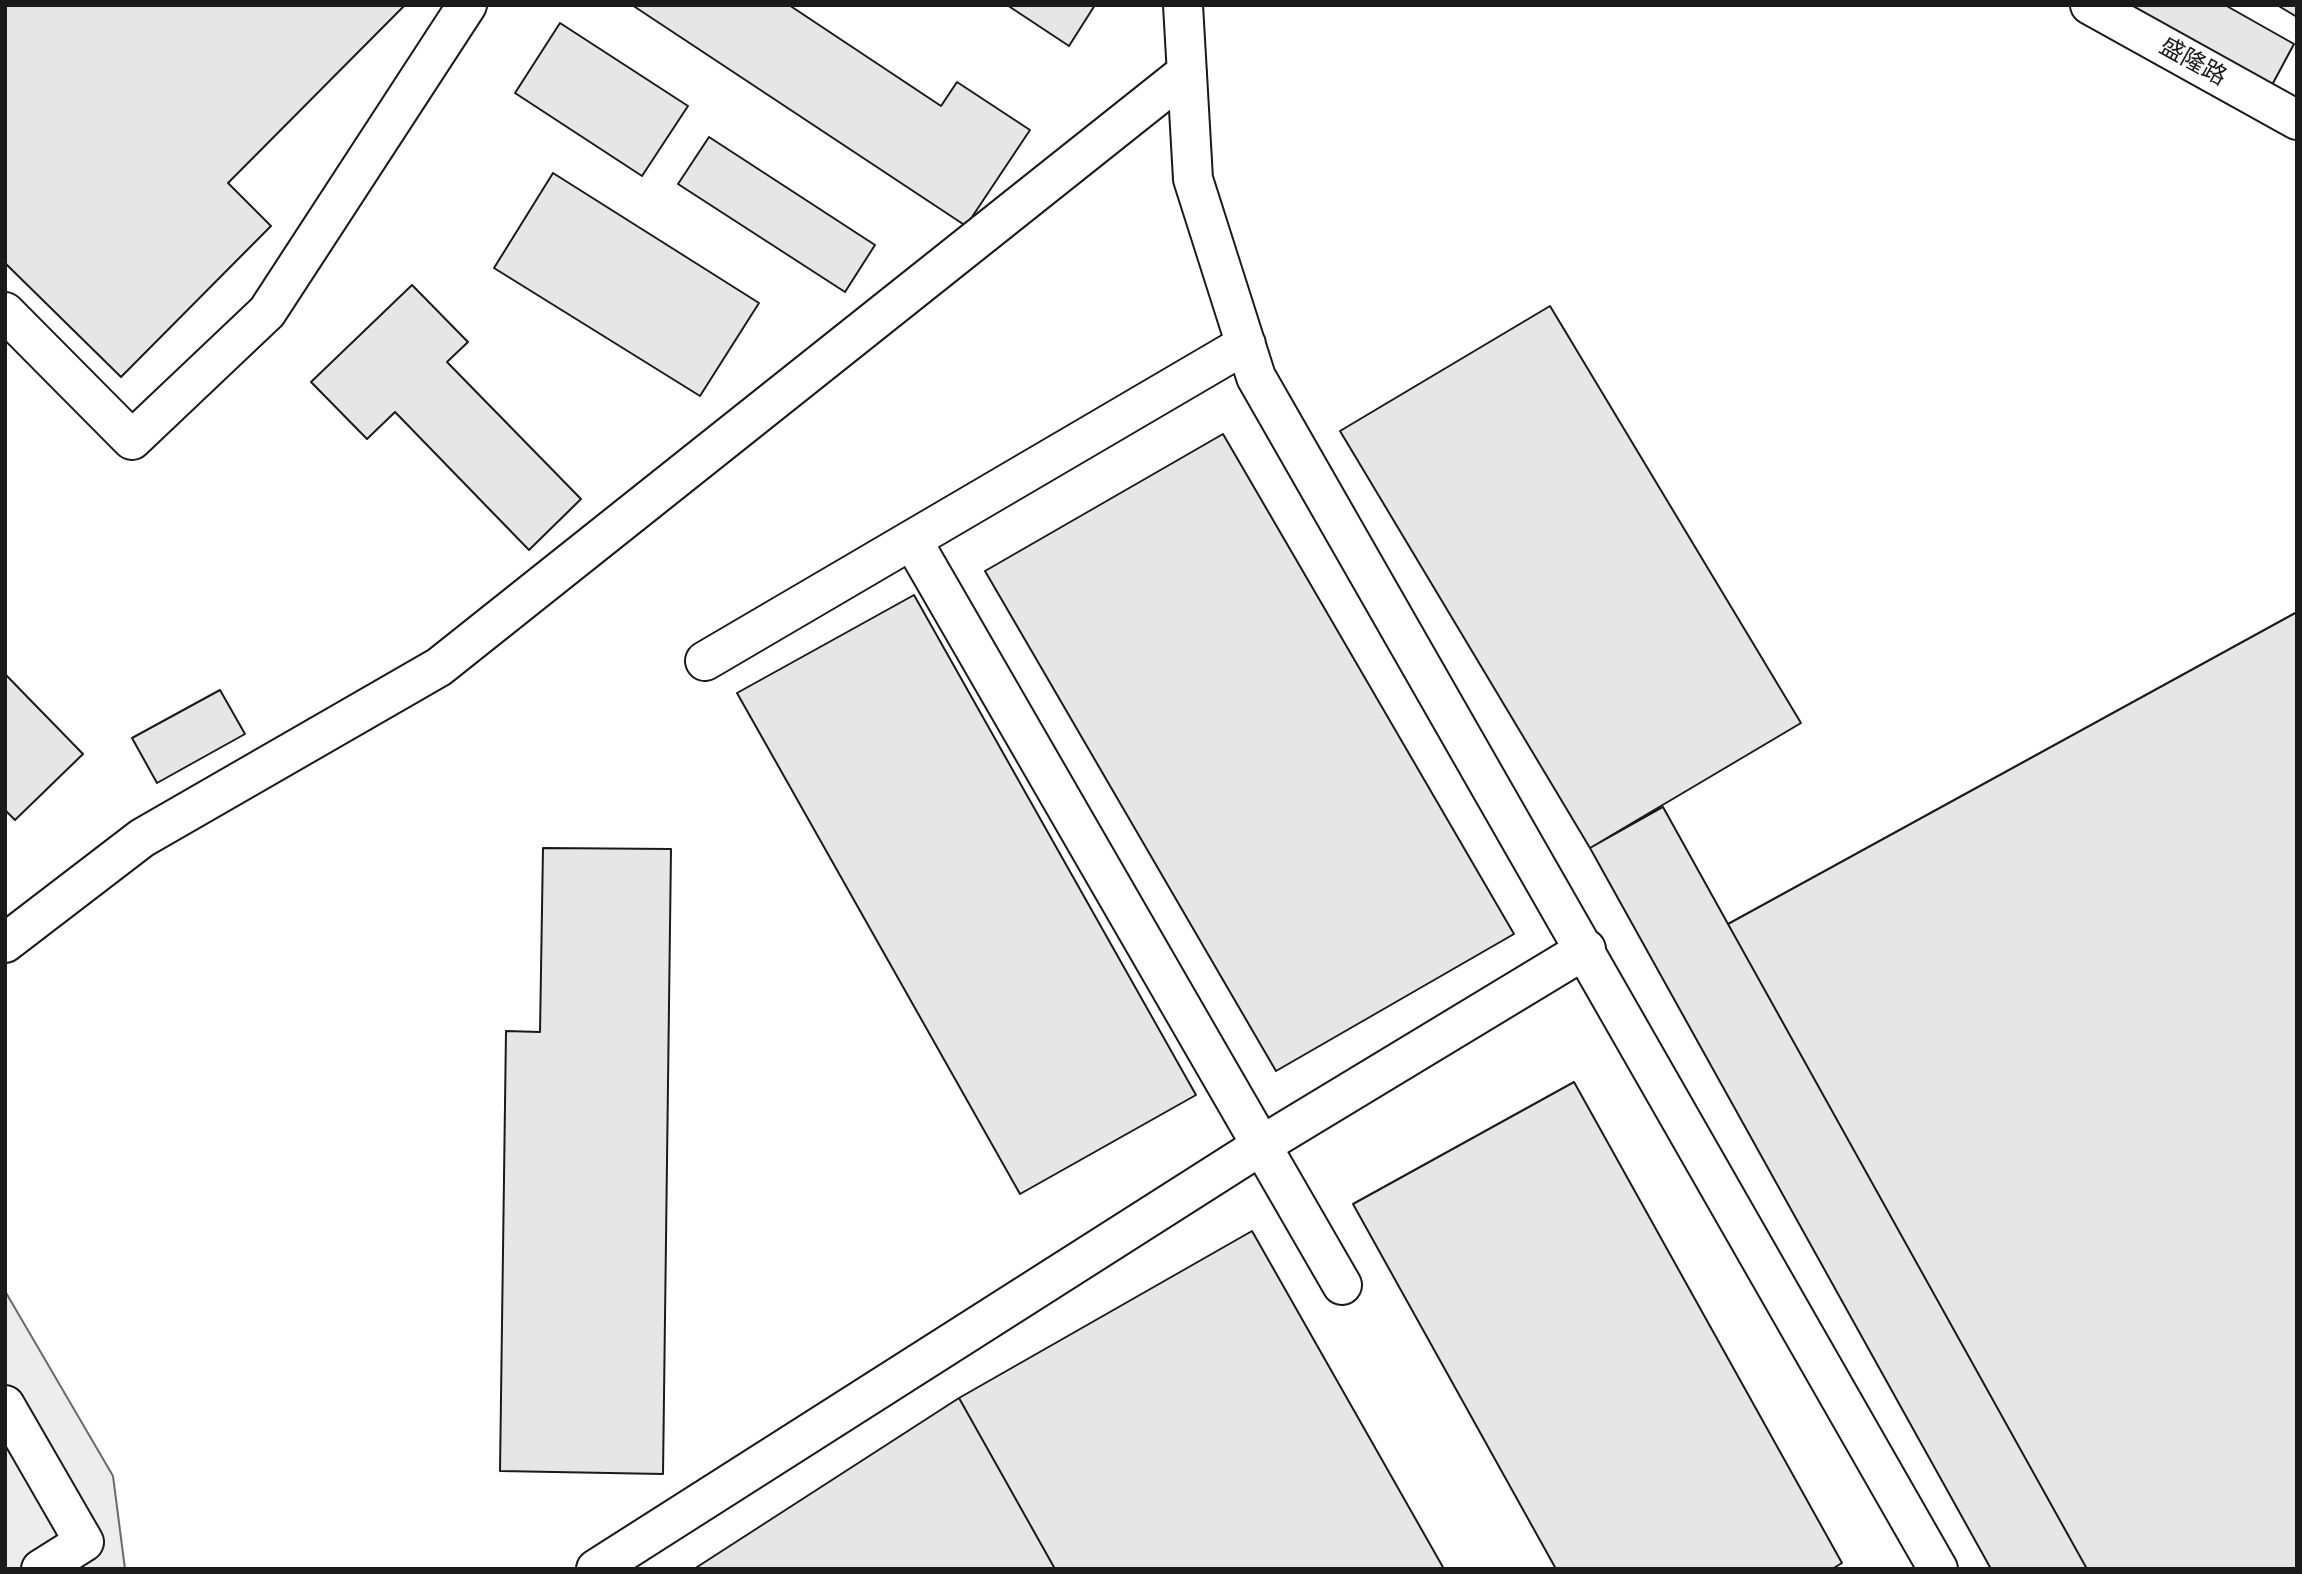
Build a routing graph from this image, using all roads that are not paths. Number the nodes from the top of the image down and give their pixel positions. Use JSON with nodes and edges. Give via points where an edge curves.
{"nodes":[{"id":1,"x":467,"y":5,"type":"edge"},
{"id":2,"x":1183,"y":5,"type":"edge"},
{"id":3,"x":2090,"y":5,"type":"edge"},
{"id":4,"x":1187,"y":72,"type":"junction"},
{"id":5,"x":2293,"y":109,"type":"edge"},
{"id":6,"x":5,"y":312,"type":"edge"},
{"id":7,"x":1246,"y":344,"type":"junction"},
{"id":8,"x":912,"y":540,"type":"junction"},
{"id":9,"x":705,"y":661,"type":"dead end"},
{"id":10,"x":5,"y":943,"type":"edge"},
{"id":11,"x":1586,"y":949,"type":"junction"},
{"id":12,"x":1262,"y":1145,"type":"junction"},
{"id":13,"x":1342,"y":1285,"type":"dead end"},
{"id":14,"x":5,"y":1405,"type":"edge"},
{"id":15,"x":41,"y":1569,"type":"edge"},
{"id":16,"x":596,"y":1569,"type":"edge"},
{"id":17,"x":1938,"y":1569,"type":"edge"}],
"edges":[{"from":1,"to":6,"type":"street","via":[[267,312],[132,440]]},
{"from":2,"to":4,"type":"street"},
{"from":3,"to":5,"type":"street","name":"盛隆路"},
{"from":4,"to":7,"type":"street","via":[[1193,179]]},
{"from":4,"to":10,"type":"street","via":[[439,667],[142,838]]},
{"from":7,"to":8,"type":"street"},
{"from":7,"to":11,"type":"street","via":[[1256,377]]},
{"from":8,"to":9,"type":"street"},
{"from":8,"to":12,"type":"street"},
{"from":11,"to":12,"type":"street"},
{"from":11,"to":17,"type":"street"},
{"from":12,"to":13,"type":"street"},
{"from":12,"to":16,"type":"street"},
{"from":14,"to":15,"type":"street","via":[[84,1542]]}]}
